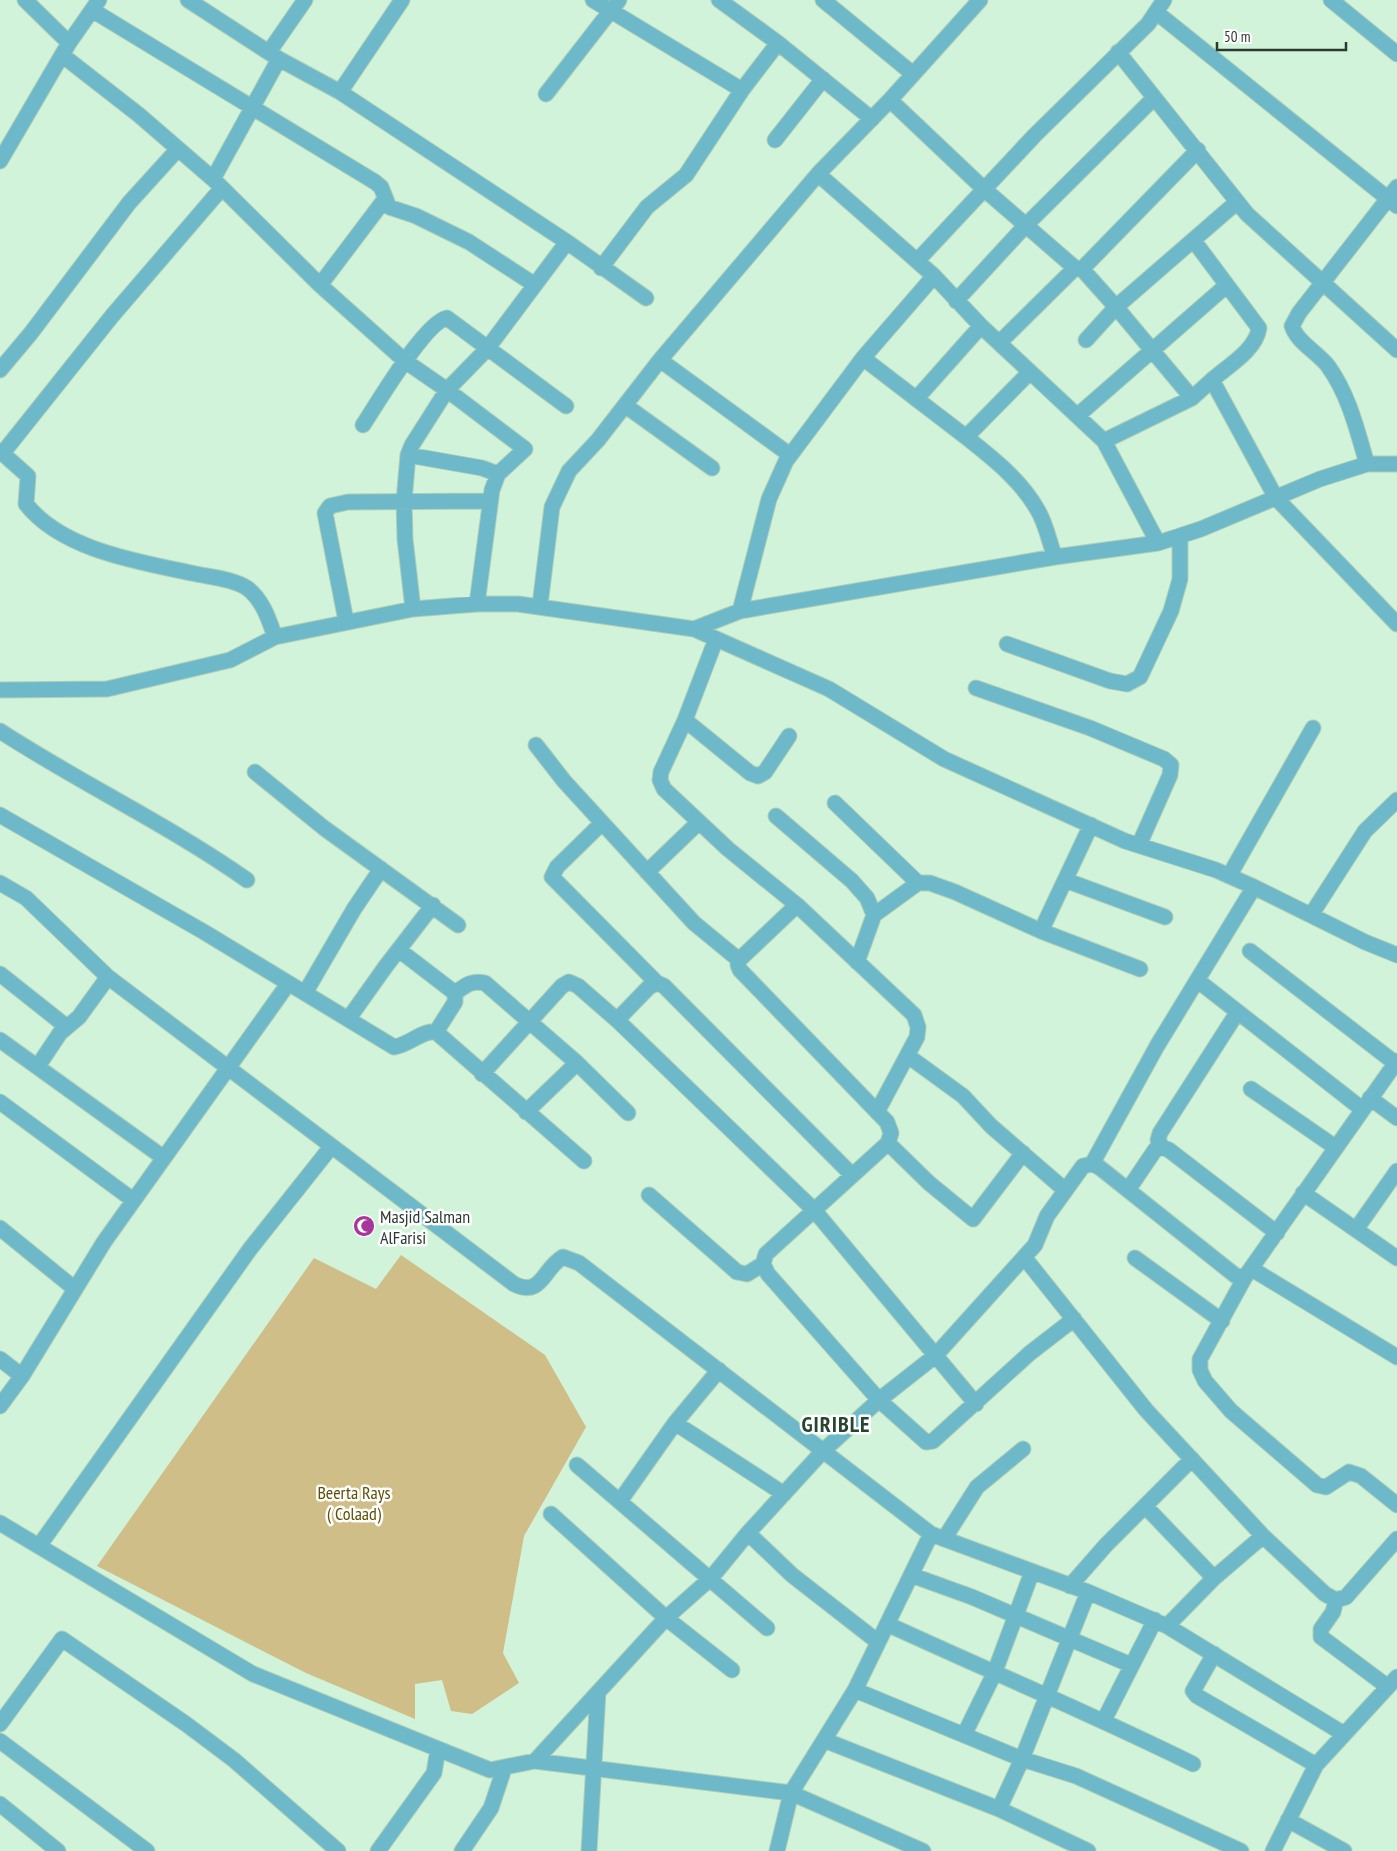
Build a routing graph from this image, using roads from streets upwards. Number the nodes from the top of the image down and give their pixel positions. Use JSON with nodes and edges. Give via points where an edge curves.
{"nodes":[{"id":1,"x":25,"y":0,"type":"edge"},
{"id":2,"x":188,"y":0,"type":"edge"},
{"id":3,"x":306,"y":0,"type":"edge"},
{"id":4,"x":402,"y":0,"type":"edge"},
{"id":5,"x":594,"y":0,"type":"edge"},
{"id":6,"x":719,"y":0,"type":"edge"},
{"id":7,"x":980,"y":0,"type":"edge"},
{"id":8,"x":1332,"y":0,"type":"edge"},
{"id":9,"x":831,"y":2,"type":"edge"},
{"id":10,"x":96,"y":5,"type":"edge"},
{"id":11,"x":614,"y":5,"type":"edge"},
{"id":12,"x":1160,"y":6,"type":"edge"},
{"id":13,"x":778,"y":43,"type":"junction"},
{"id":14,"x":66,"y":49,"type":"junction"},
{"id":15,"x":1118,"y":52,"type":"junction"},
{"id":16,"x":1397,"y":54,"type":"edge"},
{"id":17,"x":274,"y":55,"type":"junction"},
{"id":18,"x":914,"y":74,"type":"junction"},
{"id":19,"x":823,"y":79,"type":"junction"},
{"id":20,"x":742,"y":90,"type":"junction"},
{"id":21,"x":340,"y":92,"type":"junction"},
{"id":22,"x":546,"y":94,"type":"dead end"},
{"id":23,"x":1154,"y":98,"type":"junction"},
{"id":24,"x":890,"y":100,"type":"junction"},
{"id":25,"x":252,"y":107,"type":"junction"},
{"id":26,"x":872,"y":119,"type":"junction"},
{"id":27,"x":775,"y":140,"type":"dead end"},
{"id":28,"x":178,"y":149,"type":"junction"},
{"id":29,"x":1198,"y":150,"type":"junction"},
{"id":30,"x":0,"y":161,"type":"edge"},
{"id":31,"x":818,"y":174,"type":"junction"},
{"id":32,"x":217,"y":184,"type":"junction"},
{"id":33,"x":984,"y":190,"type":"junction"},
{"id":34,"x":1394,"y":197,"type":"edge"},
{"id":35,"x":385,"y":199,"type":"junction"},
{"id":36,"x":1237,"y":202,"type":"junction"},
{"id":37,"x":1026,"y":225,"type":"junction"},
{"id":38,"x":1194,"y":241,"type":"junction"},
{"id":39,"x":567,"y":242,"type":"junction"},
{"id":40,"x":917,"y":261,"type":"junction"},
{"id":41,"x":601,"y":268,"type":"junction"},
{"id":42,"x":1079,"y":269,"type":"junction"},
{"id":43,"x":934,"y":276,"type":"junction"},
{"id":44,"x":1324,"y":283,"type":"junction"},
{"id":45,"x":320,"y":285,"type":"junction"},
{"id":46,"x":534,"y":285,"type":"junction"},
{"id":47,"x":1226,"y":285,"type":"junction"},
{"id":48,"x":646,"y":298,"type":"dead end"},
{"id":49,"x":956,"y":301,"type":"junction"},
{"id":50,"x":1116,"y":307,"type":"junction"},
{"id":51,"x":981,"y":326,"type":"junction"},
{"id":52,"x":1086,"y":340,"type":"dead end"},
{"id":53,"x":998,"y":343,"type":"junction"},
{"id":54,"x":487,"y":349,"type":"junction"},
{"id":55,"x":1397,"y":350,"type":"edge"},
{"id":56,"x":1152,"y":351,"type":"junction"},
{"id":57,"x":863,"y":358,"type":"junction"},
{"id":58,"x":660,"y":360,"type":"junction"},
{"id":59,"x":405,"y":361,"type":"junction"},
{"id":60,"x":0,"y":370,"type":"edge"},
{"id":61,"x":1030,"y":372,"type":"junction"},
{"id":62,"x":1212,"y":380,"type":"junction"},
{"id":63,"x":447,"y":390,"type":"junction"},
{"id":64,"x":1192,"y":398,"type":"junction"},
{"id":65,"x":916,"y":399,"type":"junction"},
{"id":66,"x":566,"y":406,"type":"dead end"},
{"id":67,"x":626,"y":406,"type":"junction"},
{"id":68,"x":1076,"y":416,"type":"junction"},
{"id":69,"x":363,"y":424,"type":"dead end"},
{"id":70,"x":966,"y":437,"type":"junction"},
{"id":71,"x":1104,"y":441,"type":"junction"},
{"id":72,"x":1,"y":452,"type":"edge"},
{"id":73,"x":408,"y":455,"type":"junction"},
{"id":74,"x":790,"y":455,"type":"junction"},
{"id":75,"x":1367,"y":464,"type":"junction"},
{"id":76,"x":1397,"y":464,"type":"edge"},
{"id":77,"x":712,"y":468,"type":"dead end"},
{"id":78,"x":498,"y":474,"type":"junction"},
{"id":79,"x":1276,"y":498,"type":"junction"},
{"id":80,"x":404,"y":501,"type":"junction"},
{"id":81,"x":489,"y":501,"type":"junction"},
{"id":82,"x":1180,"y":536,"type":"junction"},
{"id":83,"x":1158,"y":543,"type":"junction"},
{"id":84,"x":1055,"y":557,"type":"junction"},
{"id":85,"x":477,"y":604,"type":"junction"},
{"id":86,"x":540,"y":605,"type":"junction"},
{"id":87,"x":413,"y":609,"type":"junction"},
{"id":88,"x":740,"y":611,"type":"junction"},
{"id":89,"x":346,"y":621,"type":"junction"},
{"id":90,"x":1397,"y":624,"type":"edge"},
{"id":91,"x":694,"y":629,"type":"junction"},
{"id":92,"x":275,"y":637,"type":"junction"},
{"id":93,"x":716,"y":639,"type":"junction"},
{"id":94,"x":1007,"y":644,"type":"dead end"},
{"id":95,"x":976,"y":688,"type":"dead end"},
{"id":96,"x":0,"y":690,"type":"edge"},
{"id":97,"x":685,"y":720,"type":"junction"},
{"id":98,"x":1312,"y":728,"type":"dead end"},
{"id":99,"x":0,"y":730,"type":"edge"},
{"id":100,"x":789,"y":736,"type":"dead end"},
{"id":101,"x":536,"y":745,"type":"dead end"},
{"id":102,"x":255,"y":772,"type":"dead end"},
{"id":103,"x":1397,"y":800,"type":"edge"},
{"id":104,"x":835,"y":803,"type":"dead end"},
{"id":105,"x":0,"y":815,"type":"edge"},
{"id":106,"x":776,"y":816,"type":"dead end"},
{"id":107,"x":698,"y":822,"type":"junction"},
{"id":108,"x":602,"y":823,"type":"junction"},
{"id":109,"x":1090,"y":825,"type":"junction"},
{"id":110,"x":1138,"y":846,"type":"junction"},
{"id":111,"x":381,"y":868,"type":"junction"},
{"id":112,"x":647,"y":872,"type":"junction"},
{"id":113,"x":1229,"y":876,"type":"junction"},
{"id":114,"x":247,"y":880,"type":"dead end"},
{"id":115,"x":1065,"y":880,"type":"junction"},
{"id":116,"x":0,"y":883,"type":"edge"},
{"id":117,"x":918,"y":883,"type":"junction"},
{"id":118,"x":1254,"y":887,"type":"junction"},
{"id":119,"x":797,"y":904,"type":"junction"},
{"id":120,"x":433,"y":906,"type":"junction"},
{"id":121,"x":874,"y":915,"type":"junction"},
{"id":122,"x":1311,"y":915,"type":"junction"},
{"id":123,"x":1165,"y":917,"type":"dead end"},
{"id":124,"x":458,"y":925,"type":"dead end"},
{"id":125,"x":1041,"y":931,"type":"junction"},
{"id":126,"x":399,"y":950,"type":"junction"},
{"id":127,"x":1250,"y":951,"type":"dead end"},
{"id":128,"x":1397,"y":955,"type":"edge"},
{"id":129,"x":740,"y":960,"type":"junction"},
{"id":130,"x":857,"y":962,"type":"junction"},
{"id":131,"x":1140,"y":969,"type":"dead end"},
{"id":132,"x":0,"y":974,"type":"edge"},
{"id":133,"x":108,"y":977,"type":"junction"},
{"id":134,"x":1196,"y":980,"type":"junction"},
{"id":135,"x":657,"y":983,"type":"junction"},
{"id":136,"x":288,"y":984,"type":"junction"},
{"id":137,"x":305,"y":993,"type":"junction"},
{"id":138,"x":456,"y":993,"type":"junction"},
{"id":139,"x":1237,"y":1013,"type":"junction"},
{"id":140,"x":349,"y":1018,"type":"junction"},
{"id":141,"x":616,"y":1020,"type":"junction"},
{"id":142,"x":529,"y":1021,"type":"junction"},
{"id":143,"x":67,"y":1027,"type":"junction"},
{"id":144,"x":436,"y":1032,"type":"junction"},
{"id":145,"x":0,"y":1040,"type":"edge"},
{"id":146,"x":908,"y":1056,"type":"junction"},
{"id":147,"x":1396,"y":1062,"type":"edge"},
{"id":148,"x":577,"y":1063,"type":"junction"},
{"id":149,"x":38,"y":1066,"type":"junction"},
{"id":150,"x":229,"y":1067,"type":"junction"},
{"id":151,"x":482,"y":1074,"type":"junction"},
{"id":152,"x":1252,"y":1089,"type":"dead end"},
{"id":153,"x":0,"y":1102,"type":"edge"},
{"id":154,"x":1366,"y":1104,"type":"junction"},
{"id":155,"x":526,"y":1112,"type":"junction"},
{"id":156,"x":877,"y":1112,"type":"junction"},
{"id":157,"x":628,"y":1113,"type":"dead end"},
{"id":158,"x":1397,"y":1118,"type":"edge"},
{"id":159,"x":888,"y":1143,"type":"junction"},
{"id":160,"x":1162,"y":1146,"type":"junction"},
{"id":161,"x":331,"y":1147,"type":"junction"},
{"id":162,"x":1334,"y":1147,"type":"junction"},
{"id":163,"x":1023,"y":1153,"type":"junction"},
{"id":164,"x":164,"y":1158,"type":"junction"},
{"id":165,"x":584,"y":1161,"type":"dead end"},
{"id":166,"x":1092,"y":1164,"type":"junction"},
{"id":167,"x":1397,"y":1171,"type":"edge"},
{"id":168,"x":852,"y":1175,"type":"junction"},
{"id":169,"x":1065,"y":1190,"type":"junction"},
{"id":170,"x":1128,"y":1190,"type":"junction"},
{"id":171,"x":1303,"y":1193,"type":"junction"},
{"id":172,"x":650,"y":1195,"type":"dead end"},
{"id":173,"x":133,"y":1200,"type":"junction"},
{"id":174,"x":814,"y":1210,"type":"junction"},
{"id":175,"x":0,"y":1228,"type":"edge"},
{"id":176,"x":1357,"y":1228,"type":"junction"},
{"id":177,"x":1277,"y":1233,"type":"junction"},
{"id":178,"x":1024,"y":1257,"type":"junction"},
{"id":179,"x":1135,"y":1258,"type":"dead end"},
{"id":180,"x":1397,"y":1258,"type":"edge"},
{"id":181,"x":763,"y":1264,"type":"junction"},
{"id":182,"x":1249,"y":1273,"type":"junction"},
{"id":183,"x":75,"y":1289,"type":"junction"},
{"id":184,"x":1074,"y":1319,"type":"junction"},
{"id":185,"x":1222,"y":1322,"type":"junction"},
{"id":186,"x":935,"y":1356,"type":"junction"},
{"id":187,"x":1397,"y":1357,"type":"edge"},
{"id":188,"x":0,"y":1358,"type":"edge"},
{"id":189,"x":719,"y":1370,"type":"junction"},
{"id":190,"x":22,"y":1376,"type":"junction"},
{"id":191,"x":880,"y":1400,"type":"junction"},
{"id":192,"x":976,"y":1404,"type":"junction"},
{"id":193,"x":0,"y":1406,"type":"edge"},
{"id":194,"x":675,"y":1423,"type":"junction"},
{"id":195,"x":1023,"y":1449,"type":"dead end"},
{"id":196,"x":824,"y":1451,"type":"junction"},
{"id":197,"x":1192,"y":1459,"type":"junction"},
{"id":198,"x":577,"y":1465,"type":"dead end"},
{"id":199,"x":784,"y":1494,"type":"junction"},
{"id":200,"x":620,"y":1501,"type":"junction"},
{"id":201,"x":1397,"y":1505,"type":"edge"},
{"id":202,"x":1145,"y":1506,"type":"junction"},
{"id":203,"x":550,"y":1514,"type":"dead end"},
{"id":204,"x":0,"y":1523,"type":"edge"},
{"id":205,"x":748,"y":1533,"type":"junction"},
{"id":206,"x":937,"y":1536,"type":"junction"},
{"id":207,"x":1263,"y":1536,"type":"junction"},
{"id":208,"x":1397,"y":1539,"type":"edge"},
{"id":209,"x":39,"y":1546,"type":"junction"},
{"id":210,"x":1032,"y":1572,"type":"junction"},
{"id":211,"x":911,"y":1575,"type":"junction"},
{"id":212,"x":711,"y":1578,"type":"junction"},
{"id":213,"x":1214,"y":1578,"type":"junction"},
{"id":214,"x":1070,"y":1586,"type":"junction"},
{"id":215,"x":1088,"y":1592,"type":"junction"},
{"id":216,"x":1336,"y":1600,"type":"junction"},
{"id":217,"x":1015,"y":1616,"type":"junction"},
{"id":218,"x":666,"y":1618,"type":"junction"},
{"id":219,"x":1161,"y":1623,"type":"junction"},
{"id":220,"x":887,"y":1624,"type":"junction"},
{"id":221,"x":768,"y":1628,"type":"dead end"},
{"id":222,"x":1070,"y":1639,"type":"junction"},
{"id":223,"x":878,"y":1642,"type":"junction"},
{"id":224,"x":1214,"y":1654,"type":"junction"},
{"id":225,"x":1130,"y":1665,"type":"junction"},
{"id":226,"x":732,"y":1670,"type":"dead end"},
{"id":227,"x":994,"y":1674,"type":"junction"},
{"id":228,"x":1392,"y":1682,"type":"edge"},
{"id":229,"x":855,"y":1690,"type":"junction"},
{"id":230,"x":598,"y":1692,"type":"junction"},
{"id":231,"x":1048,"y":1696,"type":"junction"},
{"id":232,"x":1104,"y":1720,"type":"junction"},
{"id":233,"x":0,"y":1724,"type":"edge"},
{"id":234,"x":1344,"y":1734,"type":"junction"},
{"id":235,"x":964,"y":1735,"type":"junction"},
{"id":236,"x":824,"y":1740,"type":"junction"},
{"id":237,"x":1,"y":1745,"type":"edge"},
{"id":238,"x":438,"y":1749,"type":"junction"},
{"id":239,"x":1022,"y":1759,"type":"junction"},
{"id":240,"x":535,"y":1761,"type":"junction"},
{"id":241,"x":1193,"y":1764,"type":"dead end"},
{"id":242,"x":1316,"y":1765,"type":"junction"},
{"id":243,"x":504,"y":1769,"type":"junction"},
{"id":244,"x":594,"y":1769,"type":"junction"},
{"id":245,"x":791,"y":1793,"type":"junction"},
{"id":246,"x":0,"y":1804,"type":"edge"},
{"id":247,"x":999,"y":1809,"type":"junction"},
{"id":248,"x":1288,"y":1820,"type":"junction"},
{"id":249,"x":58,"y":1851,"type":"edge"},
{"id":250,"x":147,"y":1851,"type":"edge"},
{"id":251,"x":338,"y":1851,"type":"edge"},
{"id":252,"x":378,"y":1851,"type":"edge"},
{"id":253,"x":462,"y":1851,"type":"edge"},
{"id":254,"x":589,"y":1851,"type":"edge"},
{"id":255,"x":777,"y":1851,"type":"edge"},
{"id":256,"x":923,"y":1851,"type":"edge"},
{"id":257,"x":1088,"y":1851,"type":"edge"},
{"id":258,"x":1241,"y":1851,"type":"edge"},
{"id":259,"x":1273,"y":1851,"type":"edge"},
{"id":260,"x":1344,"y":1851,"type":"edge"}],
"edges":[{"from":1,"to":14,"type":"street"},
{"from":2,"to":17,"type":"street"},
{"from":3,"to":17,"type":"street"},
{"from":4,"to":21,"type":"street"},
{"from":5,"to":11,"type":"street"},
{"from":6,"to":13,"type":"street"},
{"from":7,"to":18,"type":"street"},
{"from":8,"to":16,"type":"street"},
{"from":9,"to":18,"type":"street"},
{"from":10,"to":14,"type":"street"},
{"from":10,"to":25,"type":"street"},
{"from":11,"to":20,"type":"street"},
{"from":11,"to":22,"type":"street"},
{"from":12,"to":15,"type":"street","via":[[1148,24]]},
{"from":12,"to":34,"type":"street"},
{"from":13,"to":19,"type":"street"},
{"from":13,"to":20,"type":"street"},
{"from":14,"to":28,"type":"street"},
{"from":14,"to":30,"type":"street"},
{"from":15,"to":23,"type":"street"},
{"from":15,"to":33,"type":"street"},
{"from":17,"to":21,"type":"street"},
{"from":17,"to":25,"type":"street"},
{"from":18,"to":24,"type":"street"},
{"from":19,"to":26,"type":"street"},
{"from":19,"to":27,"type":"street"},
{"from":20,"to":41,"type":"street","via":[[686,175],[647,207]]},
{"from":21,"to":39,"type":"street"},
{"from":23,"to":29,"type":"street"},
{"from":23,"to":37,"type":"street"},
{"from":24,"to":26,"type":"street"},
{"from":24,"to":33,"type":"street"},
{"from":25,"to":32,"type":"street"},
{"from":25,"to":35,"type":"street","via":[[375,182],[381,187]]},
{"from":26,"to":31,"type":"street"},
{"from":28,"to":32,"type":"street"},
{"from":28,"to":60,"type":"street","via":[[129,203]]},
{"from":29,"to":36,"type":"street"},
{"from":29,"to":42,"type":"street"},
{"from":31,"to":40,"type":"street"},
{"from":31,"to":58,"type":"street"},
{"from":32,"to":45,"type":"street"},
{"from":32,"to":72,"type":"street"},
{"from":33,"to":37,"type":"street"},
{"from":33,"to":40,"type":"street"},
{"from":34,"to":44,"type":"street"},
{"from":35,"to":45,"type":"street"},
{"from":35,"to":46,"type":"street","via":[[389,207],[416,216],[468,242]]},
{"from":36,"to":38,"type":"street"},
{"from":36,"to":44,"type":"street"},
{"from":37,"to":42,"type":"street"},
{"from":37,"to":49,"type":"street"},
{"from":38,"to":47,"type":"street"},
{"from":38,"to":50,"type":"street"},
{"from":39,"to":41,"type":"street"},
{"from":39,"to":46,"type":"street"},
{"from":40,"to":43,"type":"street"},
{"from":41,"to":48,"type":"street"},
{"from":42,"to":50,"type":"street"},
{"from":42,"to":53,"type":"street"},
{"from":43,"to":49,"type":"street"},
{"from":43,"to":57,"type":"street"},
{"from":44,"to":55,"type":"street"},
{"from":44,"to":75,"type":"street","via":[[1292,326],[1328,366],[1346,396]]},
{"from":45,"to":59,"type":"street"},
{"from":46,"to":54,"type":"street"},
{"from":47,"to":56,"type":"street"},
{"from":47,"to":62,"type":"street","via":[[1259,328],[1258,335]]},
{"from":49,"to":51,"type":"street"},
{"from":50,"to":52,"type":"street"},
{"from":50,"to":56,"type":"street"},
{"from":51,"to":53,"type":"street"},
{"from":51,"to":65,"type":"street"},
{"from":53,"to":61,"type":"street"},
{"from":54,"to":59,"type":"street","via":[[450,319],[443,319],[433,326]]},
{"from":54,"to":63,"type":"street"},
{"from":54,"to":66,"type":"street"},
{"from":56,"to":64,"type":"street"},
{"from":56,"to":68,"type":"street"},
{"from":57,"to":65,"type":"street"},
{"from":57,"to":74,"type":"street"},
{"from":58,"to":67,"type":"street"},
{"from":58,"to":74,"type":"street"},
{"from":59,"to":63,"type":"street"},
{"from":59,"to":69,"type":"street"},
{"from":61,"to":68,"type":"street"},
{"from":61,"to":70,"type":"street"},
{"from":62,"to":64,"type":"street"},
{"from":62,"to":79,"type":"street"},
{"from":63,"to":73,"type":"street","via":[[416,436]]},
{"from":63,"to":78,"type":"street","via":[[525,449]]},
{"from":64,"to":71,"type":"street"},
{"from":65,"to":70,"type":"street"},
{"from":67,"to":77,"type":"street"},
{"from":67,"to":86,"type":"street","via":[[569,471],[556,494]]},
{"from":68,"to":71,"type":"street"},
{"from":70,"to":84,"type":"street","via":[[1008,471],[1026,492],[1038,510]]},
{"from":71,"to":83,"type":"street"},
{"from":72,"to":92,"type":"street","via":[[28,476],[26,504],[41,520],[105,553],[246,588],[261,603]]},
{"from":73,"to":78,"type":"street","via":[[482,468]]},
{"from":73,"to":80,"type":"street"},
{"from":74,"to":88,"type":"street","via":[[769,499]]},
{"from":75,"to":76,"type":"street"},
{"from":75,"to":79,"type":"street"},
{"from":78,"to":81,"type":"street"},
{"from":79,"to":82,"type":"street"},
{"from":79,"to":90,"type":"street"},
{"from":80,"to":81,"type":"street"},
{"from":80,"to":87,"type":"street"},
{"from":80,"to":89,"type":"street","via":[[348,502],[330,506],[325,513]]},
{"from":81,"to":85,"type":"street"},
{"from":82,"to":83,"type":"street"},
{"from":82,"to":94,"type":"street","via":[[1180,579],[1171,611],[1140,677],[1127,684],[1110,681]]},
{"from":83,"to":84,"type":"street"},
{"from":84,"to":88,"type":"street"},
{"from":85,"to":86,"type":"street"},
{"from":85,"to":87,"type":"street"},
{"from":86,"to":91,"type":"street"},
{"from":87,"to":89,"type":"street"},
{"from":88,"to":91,"type":"street"},
{"from":89,"to":92,"type":"street"},
{"from":91,"to":93,"type":"street"},
{"from":92,"to":96,"type":"street","via":[[230,660],[107,689]]},
{"from":93,"to":97,"type":"street"},
{"from":93,"to":109,"type":"street","via":[[829,689],[944,759]]},
{"from":95,"to":110,"type":"street","via":[[1090,728],[1164,759],[1171,766],[1170,775]]},
{"from":97,"to":100,"type":"street","via":[[758,776],[765,772]]},
{"from":97,"to":107,"type":"street","via":[[660,780],[664,789]]},
{"from":98,"to":113,"type":"street"},
{"from":99,"to":114,"type":"street"},
{"from":101,"to":108,"type":"street"},
{"from":102,"to":111,"type":"street","via":[[324,828]]},
{"from":103,"to":122,"type":"street","via":[[1365,831]]},
{"from":104,"to":117,"type":"street"},
{"from":105,"to":136,"type":"street"},
{"from":106,"to":121,"type":"street","via":[[852,881],[867,898]]},
{"from":107,"to":112,"type":"street"},
{"from":107,"to":119,"type":"street"},
{"from":108,"to":112,"type":"street"},
{"from":108,"to":135,"type":"street","via":[[557,867],[552,877]]},
{"from":109,"to":110,"type":"street"},
{"from":109,"to":115,"type":"street"},
{"from":110,"to":113,"type":"street"},
{"from":111,"to":120,"type":"street"},
{"from":111,"to":137,"type":"street"},
{"from":112,"to":129,"type":"street","via":[[694,923]]},
{"from":113,"to":118,"type":"street"},
{"from":115,"to":123,"type":"street"},
{"from":115,"to":125,"type":"street"},
{"from":116,"to":133,"type":"street","via":[[26,898]]},
{"from":117,"to":121,"type":"street"},
{"from":117,"to":125,"type":"street","via":[[930,883],[954,892]]},
{"from":118,"to":122,"type":"street"},
{"from":118,"to":134,"type":"street"},
{"from":119,"to":129,"type":"street"},
{"from":119,"to":130,"type":"street"},
{"from":120,"to":124,"type":"street"},
{"from":120,"to":126,"type":"street"},
{"from":121,"to":130,"type":"street"},
{"from":122,"to":128,"type":"street"},
{"from":125,"to":131,"type":"street"},
{"from":126,"to":138,"type":"street"},
{"from":126,"to":140,"type":"street"},
{"from":127,"to":147,"type":"street"},
{"from":129,"to":156,"type":"street","via":[[740,970]]},
{"from":130,"to":146,"type":"street","via":[[914,1015],[917,1037]]},
{"from":132,"to":143,"type":"street"},
{"from":133,"to":143,"type":"street","via":[[79,1017]]},
{"from":133,"to":150,"type":"street"},
{"from":134,"to":139,"type":"street"},
{"from":134,"to":166,"type":"street"},
{"from":135,"to":141,"type":"street"},
{"from":135,"to":168,"type":"street","via":[[664,986]]},
{"from":136,"to":137,"type":"street"},
{"from":136,"to":150,"type":"street"},
{"from":137,"to":140,"type":"street"},
{"from":138,"to":142,"type":"street","via":[[469,983],[485,983]]},
{"from":138,"to":144,"type":"street","via":[[455,1002]]},
{"from":139,"to":154,"type":"street"},
{"from":139,"to":160,"type":"street","via":[[1160,1133],[1158,1140]]},
{"from":140,"to":144,"type":"street","via":[[394,1047],[405,1046],[426,1032]]},
{"from":141,"to":142,"type":"street","via":[[578,986],[569,982]]},
{"from":141,"to":174,"type":"street"},
{"from":142,"to":148,"type":"street"},
{"from":142,"to":151,"type":"street"},
{"from":143,"to":149,"type":"street"},
{"from":144,"to":151,"type":"street"},
{"from":145,"to":149,"type":"street"},
{"from":146,"to":156,"type":"street"},
{"from":146,"to":163,"type":"street","via":[[963,1096]]},
{"from":147,"to":154,"type":"street"},
{"from":148,"to":155,"type":"street"},
{"from":148,"to":157,"type":"street"},
{"from":149,"to":164,"type":"street"},
{"from":150,"to":161,"type":"street"},
{"from":150,"to":164,"type":"street"},
{"from":151,"to":155,"type":"street"},
{"from":152,"to":162,"type":"street"},
{"from":153,"to":173,"type":"street"},
{"from":154,"to":158,"type":"street"},
{"from":154,"to":162,"type":"street"},
{"from":155,"to":165,"type":"street"},
{"from":156,"to":159,"type":"street","via":[[889,1127]]},
{"from":159,"to":163,"type":"street","via":[[973,1219]]},
{"from":159,"to":168,"type":"street"},
{"from":160,"to":170,"type":"street","via":[[1155,1150]]},
{"from":160,"to":177,"type":"street"},
{"from":161,"to":189,"type":"street","via":[[514,1284],[531,1288],[560,1258],[569,1258]]},
{"from":161,"to":209,"type":"street","via":[[250,1249]]},
{"from":162,"to":171,"type":"street"},
{"from":163,"to":169,"type":"street"},
{"from":164,"to":173,"type":"street"},
{"from":166,"to":169,"type":"street","via":[[1082,1166]]},
{"from":166,"to":170,"type":"street"},
{"from":167,"to":176,"type":"street"},
{"from":168,"to":174,"type":"street"},
{"from":169,"to":178,"type":"street","via":[[1047,1216],[1035,1245]]},
{"from":170,"to":182,"type":"street","via":[[1236,1276]]},
{"from":171,"to":176,"type":"street"},
{"from":171,"to":177,"type":"street"},
{"from":172,"to":181,"type":"street","via":[[737,1272],[747,1274]]},
{"from":173,"to":183,"type":"street"},
{"from":174,"to":181,"type":"street","via":[[766,1254]]},
{"from":174,"to":186,"type":"street"},
{"from":175,"to":183,"type":"street"},
{"from":176,"to":180,"type":"street"},
{"from":177,"to":182,"type":"street"},
{"from":178,"to":184,"type":"street"},
{"from":178,"to":186,"type":"street"},
{"from":179,"to":185,"type":"street"},
{"from":181,"to":191,"type":"street","via":[[768,1274]]},
{"from":182,"to":185,"type":"street"},
{"from":182,"to":187,"type":"street"},
{"from":183,"to":190,"type":"street"},
{"from":184,"to":192,"type":"street","via":[[1030,1353]]},
{"from":184,"to":197,"type":"street","via":[[1146,1410]]},
{"from":185,"to":201,"type":"street","via":[[1200,1359],[1200,1370],[1205,1381],[1231,1411],[1317,1485],[1326,1487],[1349,1472],[1361,1476]]},
{"from":186,"to":191,"type":"street"},
{"from":186,"to":192,"type":"street"},
{"from":188,"to":190,"type":"street"},
{"from":189,"to":194,"type":"street"},
{"from":189,"to":196,"type":"street"},
{"from":190,"to":193,"type":"street"},
{"from":191,"to":192,"type":"street","via":[[926,1442],[933,1442]]},
{"from":191,"to":196,"type":"street"},
{"from":194,"to":199,"type":"street"},
{"from":194,"to":200,"type":"street"},
{"from":195,"to":206,"type":"street","via":[[977,1487]]},
{"from":196,"to":199,"type":"street"},
{"from":196,"to":206,"type":"street"},
{"from":197,"to":202,"type":"street"},
{"from":197,"to":207,"type":"street"},
{"from":198,"to":200,"type":"street"},
{"from":199,"to":205,"type":"street"},
{"from":200,"to":212,"type":"street"},
{"from":202,"to":213,"type":"street"},
{"from":202,"to":214,"type":"street"},
{"from":203,"to":218,"type":"street"},
{"from":204,"to":209,"type":"street"},
{"from":205,"to":212,"type":"street"},
{"from":205,"to":223,"type":"street","via":[[792,1575]]},
{"from":206,"to":210,"type":"street"},
{"from":206,"to":211,"type":"street"},
{"from":207,"to":213,"type":"street"},
{"from":207,"to":216,"type":"street","via":[[1325,1594]]},
{"from":208,"to":216,"type":"street","via":[[1346,1597]]},
{"from":209,"to":238,"type":"street","via":[[253,1674]]},
{"from":210,"to":214,"type":"street"},
{"from":210,"to":217,"type":"street"},
{"from":211,"to":217,"type":"street"},
{"from":211,"to":220,"type":"street"},
{"from":212,"to":218,"type":"street"},
{"from":212,"to":221,"type":"street"},
{"from":213,"to":219,"type":"street"},
{"from":214,"to":215,"type":"street"},
{"from":215,"to":219,"type":"street"},
{"from":215,"to":222,"type":"street"},
{"from":216,"to":228,"type":"street","via":[[1321,1628],[1321,1637]]},
{"from":217,"to":222,"type":"street"},
{"from":217,"to":227,"type":"street"},
{"from":218,"to":226,"type":"street"},
{"from":218,"to":230,"type":"street"},
{"from":219,"to":224,"type":"street"},
{"from":219,"to":225,"type":"street"},
{"from":220,"to":223,"type":"street"},
{"from":220,"to":227,"type":"street"},
{"from":222,"to":225,"type":"street"},
{"from":222,"to":231,"type":"street"},
{"from":223,"to":229,"type":"street"},
{"from":224,"to":234,"type":"street"},
{"from":224,"to":242,"type":"street","via":[[1193,1691],[1197,1696]]},
{"from":225,"to":232,"type":"street"},
{"from":227,"to":231,"type":"street"},
{"from":227,"to":235,"type":"street"},
{"from":228,"to":234,"type":"street"},
{"from":229,"to":235,"type":"street"},
{"from":229,"to":236,"type":"street"},
{"from":230,"to":240,"type":"street"},
{"from":230,"to":244,"type":"street"},
{"from":231,"to":232,"type":"street"},
{"from":231,"to":239,"type":"street"},
{"from":232,"to":241,"type":"street"},
{"from":233,"to":251,"type":"street","via":[[62,1639],[234,1760]]},
{"from":234,"to":242,"type":"street"},
{"from":235,"to":239,"type":"street"},
{"from":236,"to":245,"type":"street"},
{"from":236,"to":247,"type":"street"},
{"from":237,"to":250,"type":"street"},
{"from":238,"to":243,"type":"street","via":[[490,1770]]},
{"from":238,"to":252,"type":"street","via":[[434,1773]]},
{"from":239,"to":247,"type":"street"},
{"from":239,"to":258,"type":"street","via":[[1076,1776]]},
{"from":240,"to":243,"type":"street"},
{"from":240,"to":244,"type":"street"},
{"from":242,"to":248,"type":"street"},
{"from":243,"to":253,"type":"street","via":[[491,1808]]},
{"from":244,"to":245,"type":"street"},
{"from":244,"to":254,"type":"street"},
{"from":245,"to":255,"type":"street"},
{"from":245,"to":256,"type":"street"},
{"from":246,"to":249,"type":"street"},
{"from":247,"to":257,"type":"street"},
{"from":248,"to":259,"type":"street"},
{"from":248,"to":260,"type":"street"}]}
